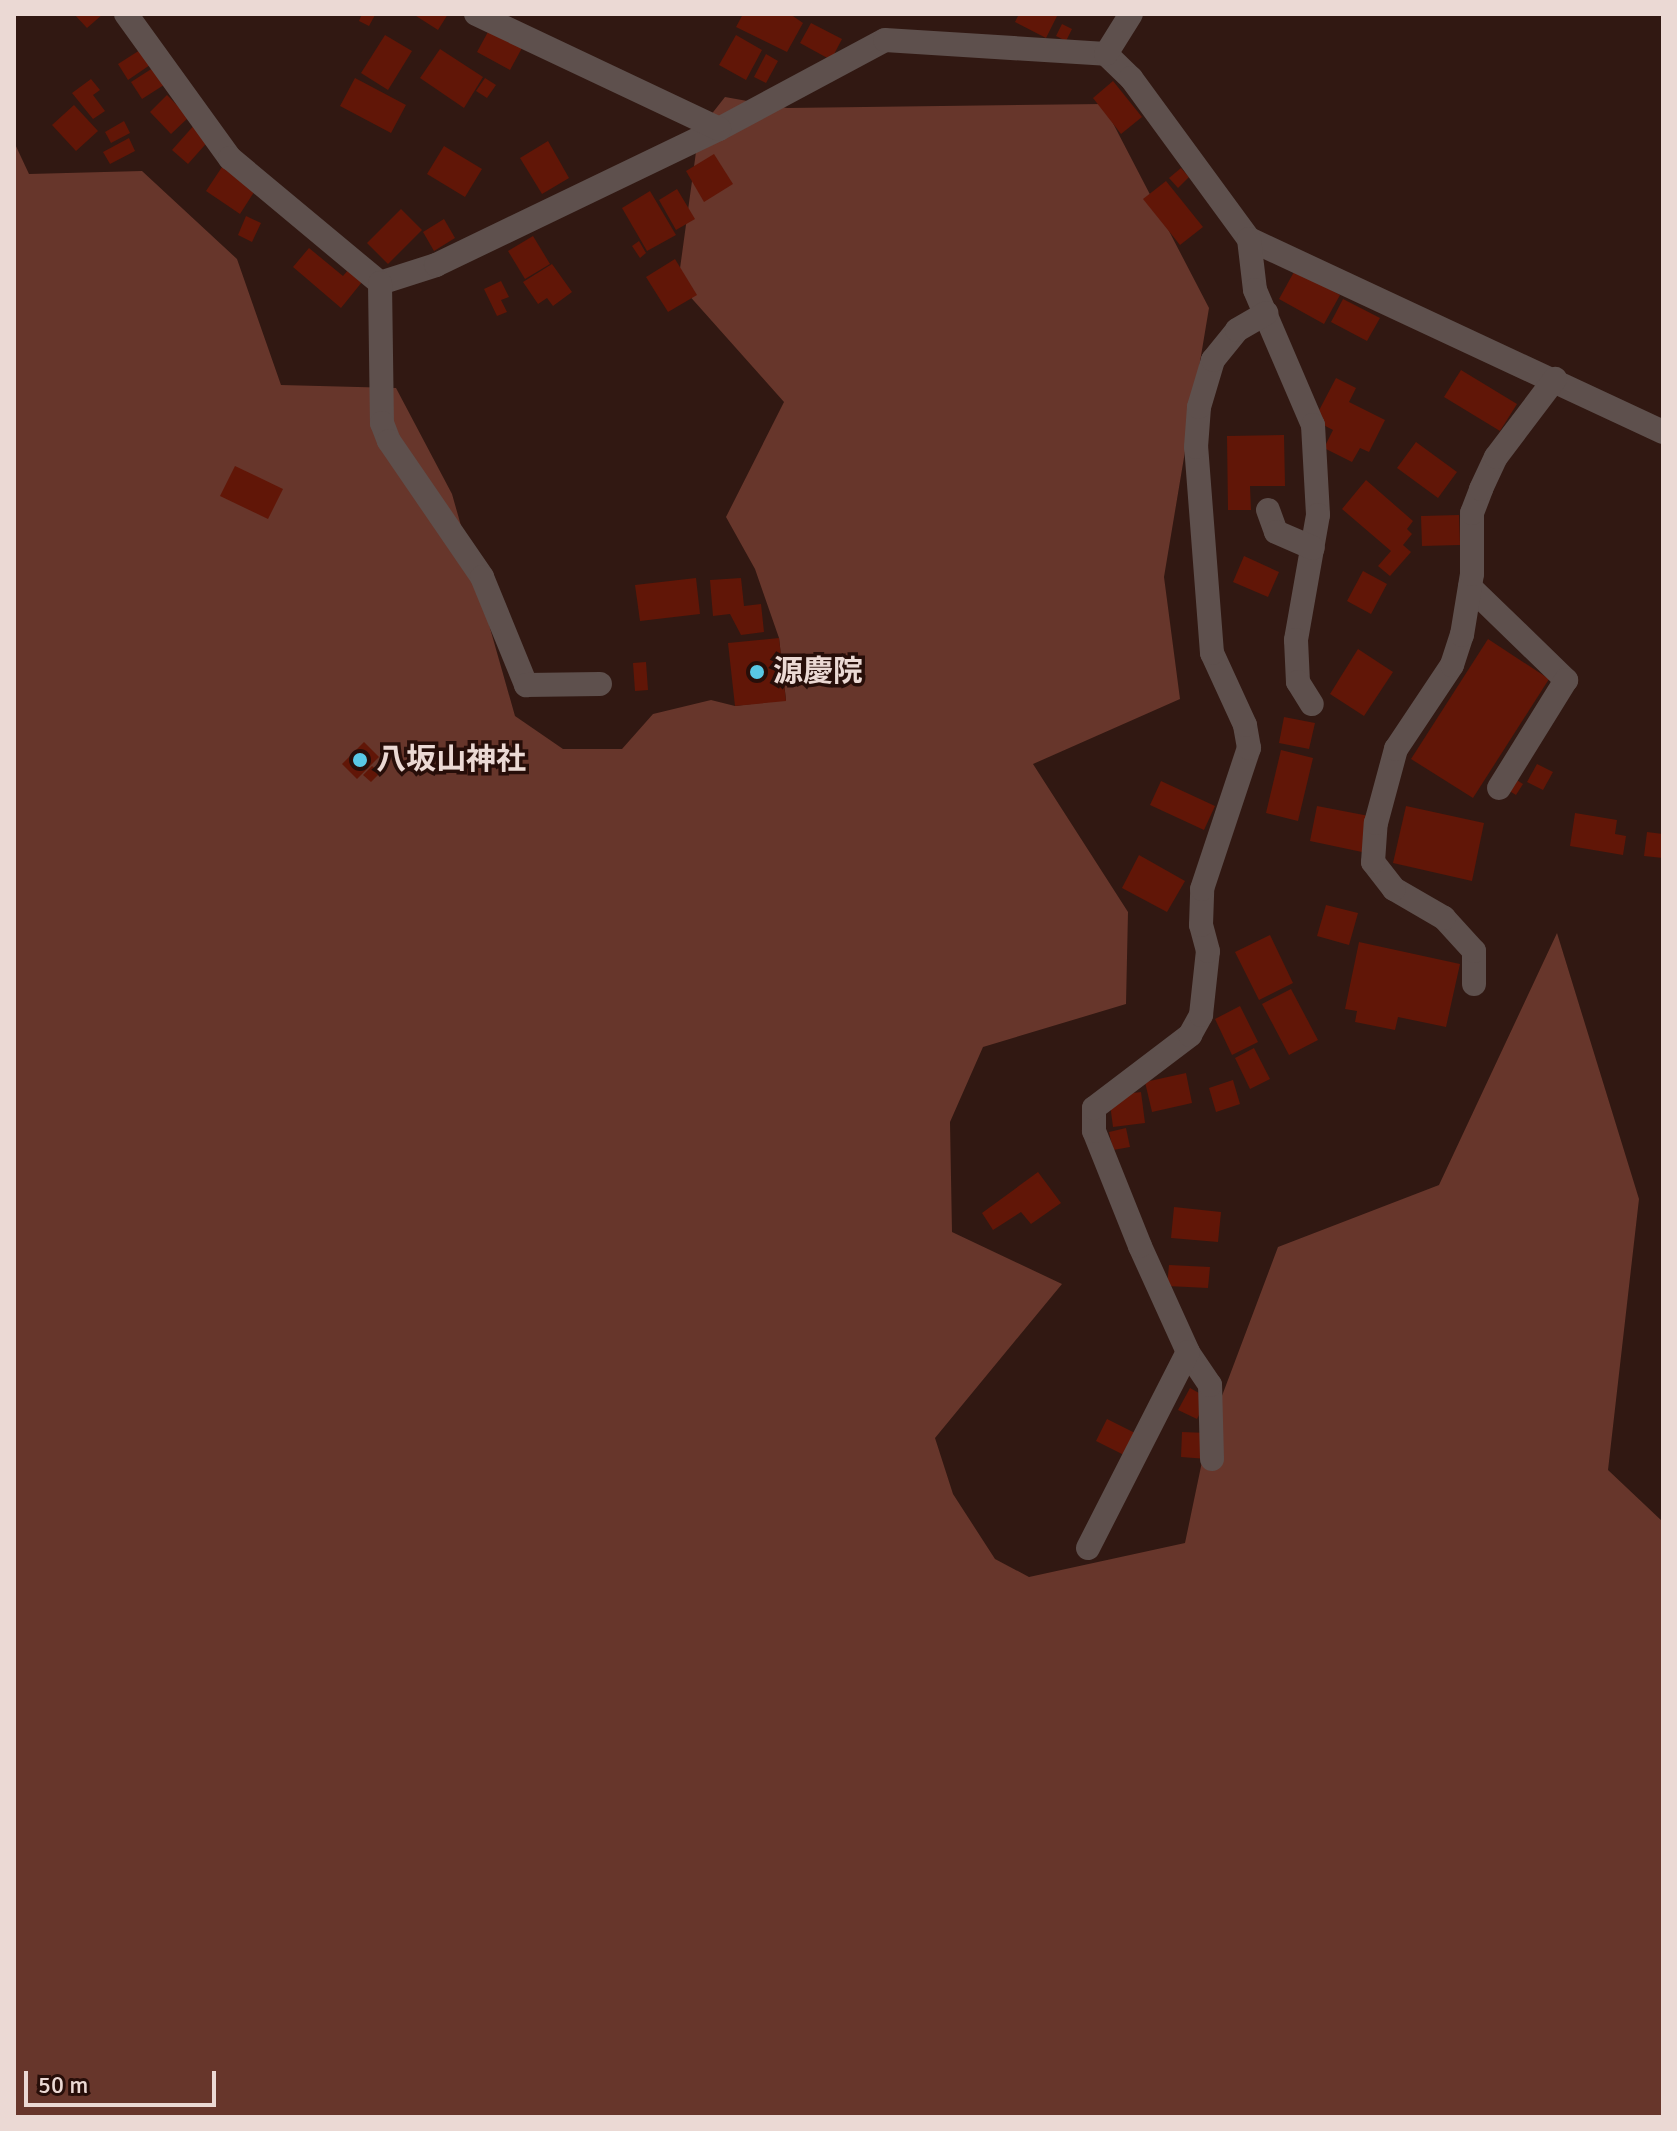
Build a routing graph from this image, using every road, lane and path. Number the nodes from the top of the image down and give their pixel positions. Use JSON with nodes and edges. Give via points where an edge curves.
{"nodes":[{"id":1,"x":126,"y":14,"type":"edge"},
{"id":2,"x":476,"y":14,"type":"edge"},
{"id":3,"x":1131,"y":14,"type":"edge"},
{"id":4,"x":1106,"y":54,"type":"junction"},
{"id":5,"x":719,"y":129,"type":"junction"},
{"id":6,"x":1249,"y":239,"type":"junction"},
{"id":7,"x":380,"y":283,"type":"junction"},
{"id":8,"x":1266,"y":313,"type":"junction"},
{"id":9,"x":1555,"y":379,"type":"junction"},
{"id":10,"x":1663,"y":432,"type":"edge"},
{"id":11,"x":1268,"y":510,"type":"dead end"},
{"id":12,"x":1313,"y":548,"type":"junction"},
{"id":13,"x":1470,"y":587,"type":"junction"},
{"id":14,"x":600,"y":684,"type":"dead end"},
{"id":15,"x":1312,"y":704,"type":"dead end"},
{"id":16,"x":1499,"y":788,"type":"dead end"},
{"id":17,"x":1474,"y":984,"type":"dead end"},
{"id":18,"x":1188,"y":1352,"type":"junction"},
{"id":19,"x":1212,"y":1459,"type":"dead end"},
{"id":20,"x":1088,"y":1548,"type":"dead end"}],
"edges":[{"from":1,"to":7,"type":"street","via":[[230,158]]},
{"from":2,"to":5,"type":"street"},
{"from":3,"to":4,"type":"street"},
{"from":4,"to":5,"type":"street","via":[[885,40]]},
{"from":4,"to":6,"type":"street","via":[[1131,78]]},
{"from":5,"to":7,"type":"street","via":[[436,265]]},
{"from":6,"to":8,"type":"street","via":[[1255,290]]},
{"from":6,"to":9,"type":"street"},
{"from":7,"to":14,"type":"street","via":[[382,423],[389,441],[482,577],[526,685]]},
{"from":8,"to":12,"type":"street","via":[[1313,425],[1318,515]]},
{"from":8,"to":18,"type":"street","via":[[1237,330],[1213,360],[1199,407],[1196,447],[1212,653],[1245,725],[1249,748],[1202,889],[1201,925],[1208,951],[1201,1015],[1190,1035],[1094,1108],[1094,1131]]},
{"from":9,"to":10,"type":"street"},
{"from":9,"to":13,"type":"street","via":[[1496,457],[1481,489],[1472,513]]},
{"from":11,"to":12,"type":"street","via":[[1276,532]]},
{"from":12,"to":15,"type":"street","via":[[1296,640],[1298,682]]},
{"from":13,"to":16,"type":"street","via":[[1566,680]]},
{"from":13,"to":17,"type":"street","via":[[1452,665],[1396,749],[1376,823],[1373,862],[1394,889],[1444,918],[1474,951]]},
{"from":18,"to":19,"type":"street","via":[[1210,1385]]},
{"from":18,"to":20,"type":"street"}]}
